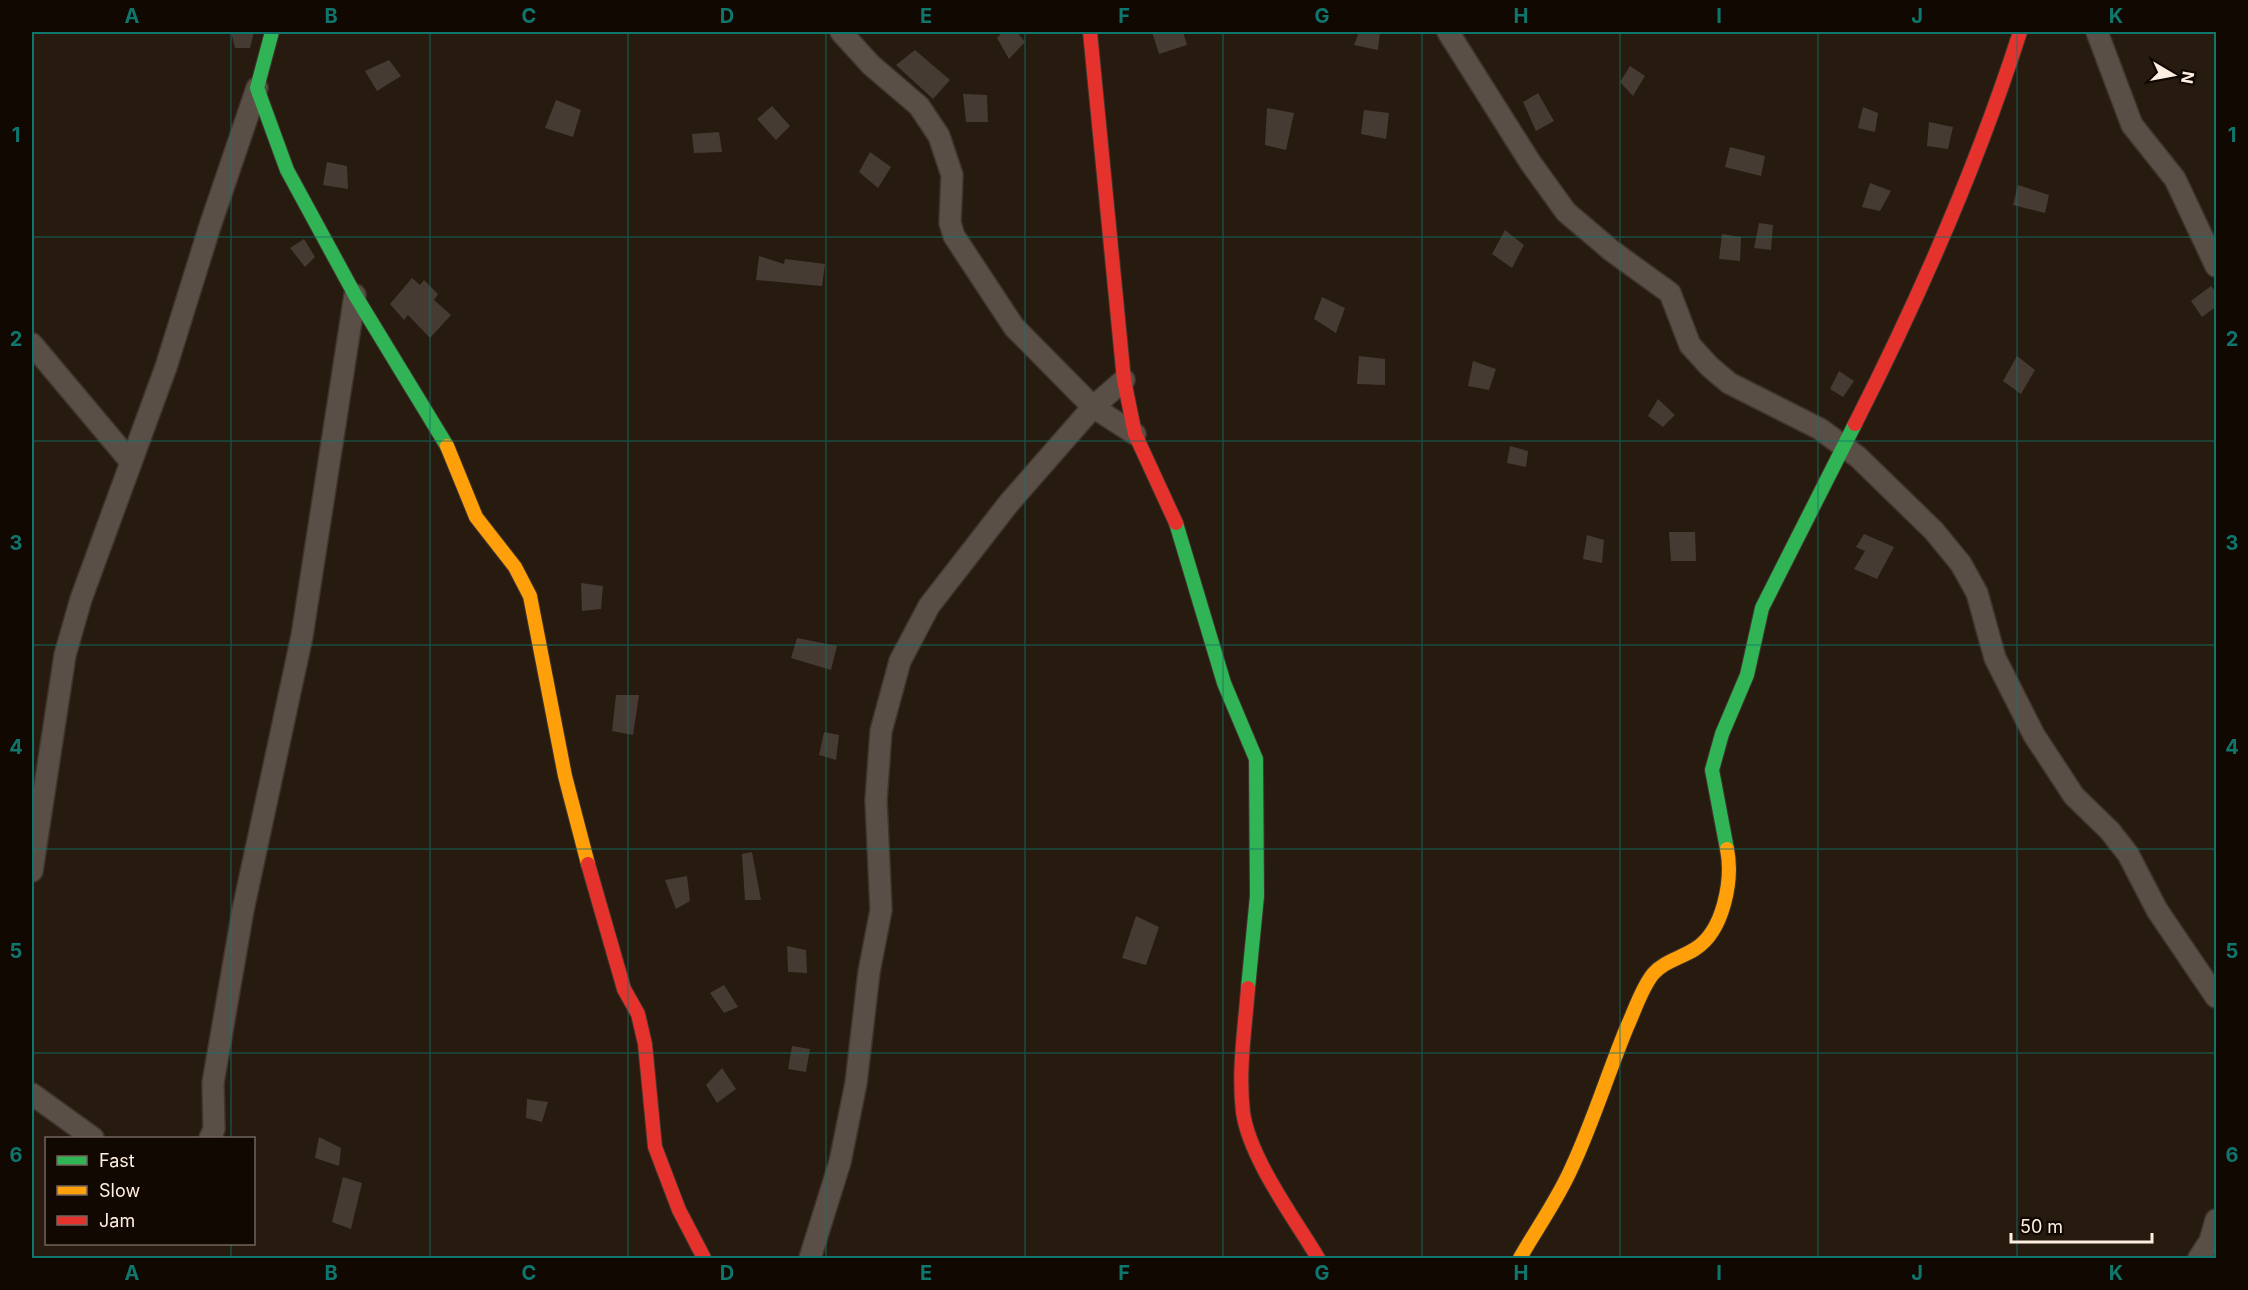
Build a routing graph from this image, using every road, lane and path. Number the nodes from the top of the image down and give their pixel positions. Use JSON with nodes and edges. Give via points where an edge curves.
{"nodes":[{"id":1,"x":272,"y":32,"type":"edge"},
{"id":2,"x":842,"y":32,"type":"edge"},
{"id":3,"x":1090,"y":32,"type":"edge"},
{"id":4,"x":1448,"y":32,"type":"edge"},
{"id":5,"x":2020,"y":32,"type":"edge"},
{"id":6,"x":2097,"y":32,"type":"edge"},
{"id":7,"x":257,"y":88,"type":"junction"},
{"id":8,"x":2217,"y":266,"type":"edge"},
{"id":9,"x":355,"y":295,"type":"junction"},
{"id":10,"x":32,"y":344,"type":"edge"},
{"id":11,"x":1124,"y":380,"type":"junction"},
{"id":12,"x":1093,"y":407,"type":"junction"},
{"id":13,"x":1135,"y":434,"type":"junction"},
{"id":14,"x":1845,"y":447,"type":"junction"},
{"id":15,"x":131,"y":462,"type":"junction"},
{"id":16,"x":32,"y":871,"type":"edge"},
{"id":17,"x":2217,"y":997,"type":"edge"},
{"id":18,"x":32,"y":1094,"type":"edge"},
{"id":19,"x":92,"y":1137,"type":"edge"},
{"id":20,"x":210,"y":1137,"type":"edge"},
{"id":21,"x":2217,"y":1220,"type":"edge"},
{"id":22,"x":704,"y":1258,"type":"edge"},
{"id":23,"x":810,"y":1258,"type":"edge"},
{"id":24,"x":1318,"y":1258,"type":"edge"},
{"id":25,"x":1520,"y":1258,"type":"edge"},
{"id":26,"x":2199,"y":1258,"type":"edge"}],
"edges":[{"from":1,"to":7,"type":"street"},
{"from":2,"to":12,"type":"street","via":[[871,65],[924,113],[939,136],[952,175],[950,224],[954,236],[1014,327]]},
{"from":3,"to":11,"type":"street"},
{"from":4,"to":14,"type":"street","via":[[1566,212],[1670,293],[1690,345],[1709,366],[1729,383],[1820,429]]},
{"from":5,"to":14,"type":"street","via":[[2002,88],[1904,328]]},
{"from":6,"to":8,"type":"street","via":[[2132,125],[2175,179]]},
{"from":7,"to":9,"type":"street","via":[[287,170]]},
{"from":7,"to":15,"type":"street"},
{"from":9,"to":20,"type":"street","via":[[302,636],[243,910],[213,1083],[214,1129]]},
{"from":9,"to":22,"type":"street","via":[[448,447],[476,517],[515,567],[530,596],[565,776],[602,921],[624,988],[638,1014],[645,1044],[656,1147],[679,1210]]},
{"from":10,"to":15,"type":"street"},
{"from":11,"to":12,"type":"street"},
{"from":11,"to":13,"type":"street"},
{"from":12,"to":13,"type":"street"},
{"from":12,"to":23,"type":"street","via":[[1009,503],[929,606],[900,661],[881,731],[876,800],[881,910],[869,972],[856,1083],[840,1162]]},
{"from":13,"to":24,"type":"street","via":[[1178,527],[1224,683],[1256,759],[1257,896],[1242,1056],[1243,1113],[1260,1161]]},
{"from":14,"to":17,"type":"street","via":[[1934,531],[1961,564],[1977,593],[1995,658],[2034,735],[2074,796],[2128,854],[2157,910]]},
{"from":14,"to":25,"type":"street","via":[[1762,608],[1747,675],[1715,753],[1714,790],[1730,864],[1722,910],[1712,931],[1697,948],[1669,961],[1644,988],[1572,1168]]},
{"from":15,"to":16,"type":"street","via":[[65,655]]},
{"from":18,"to":19,"type":"street"},
{"from":21,"to":26,"type":"street"}]}
